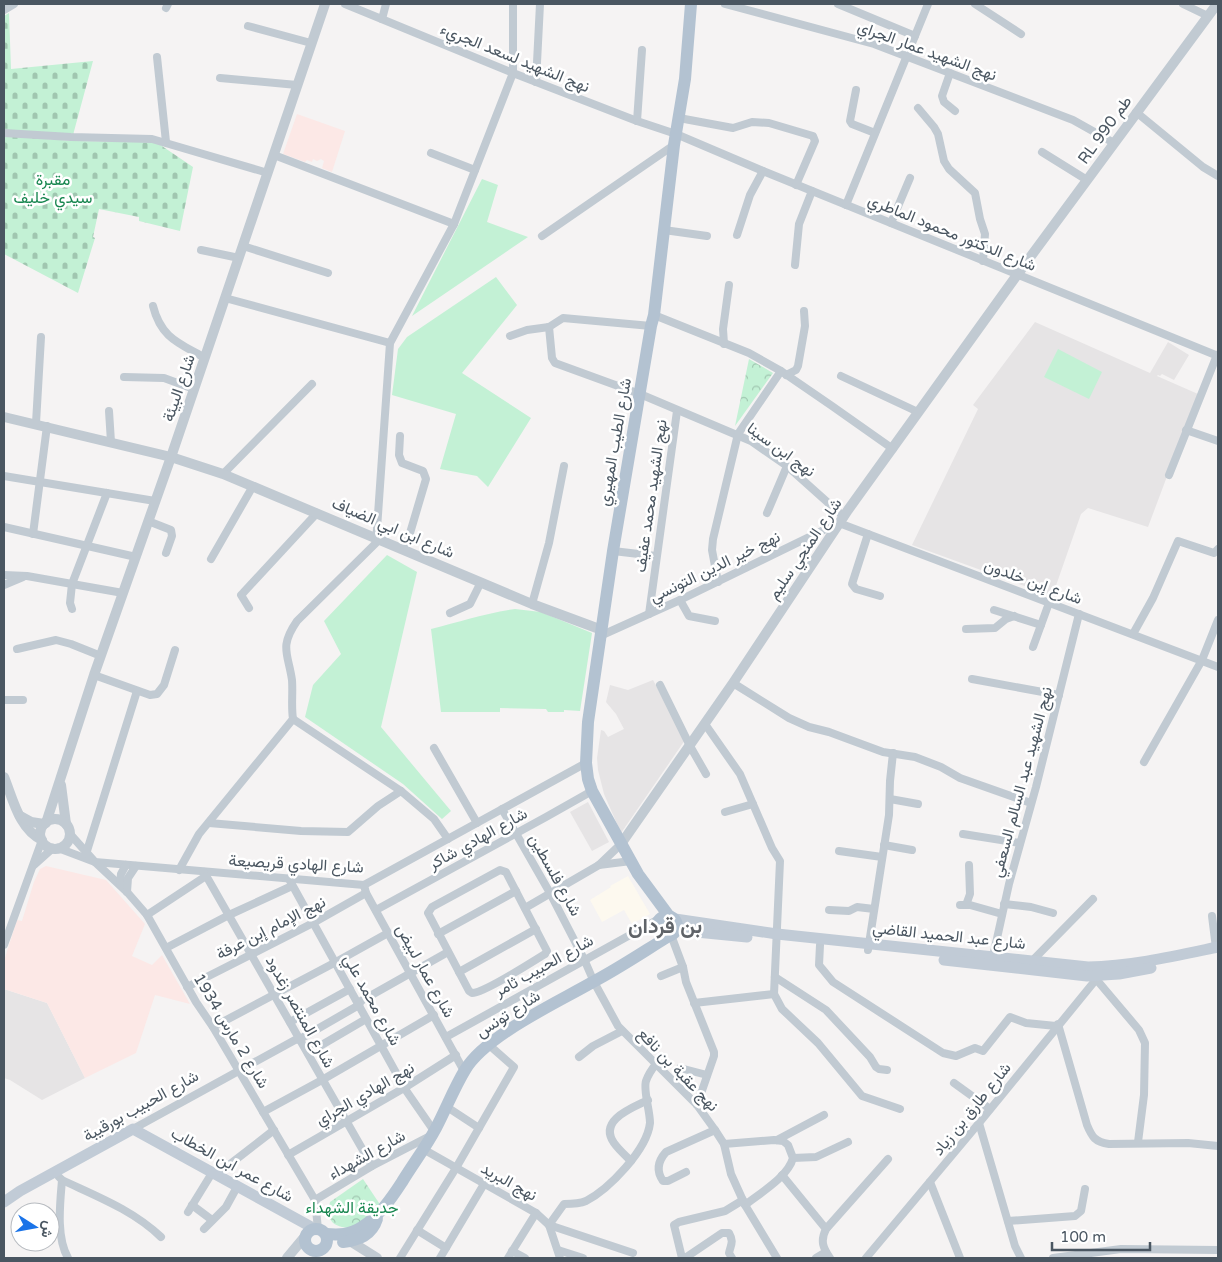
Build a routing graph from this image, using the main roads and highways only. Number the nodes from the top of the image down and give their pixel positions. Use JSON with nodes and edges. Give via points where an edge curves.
{"nodes":[{"id":1,"x":691,"y":4,"type":"edge"},
{"id":2,"x":667,"y":927,"type":"junction"},
{"id":3,"x":777,"y":937,"type":"junction"},
{"id":4,"x":868,"y":947,"type":"junction"},
{"id":5,"x":1218,"y":950,"type":"edge"},
{"id":6,"x":992,"y":961,"type":"junction"},
{"id":7,"x":1097,"y":974,"type":"junction"},
{"id":8,"x":133,"y":1129,"type":"joint"},
{"id":9,"x":4,"y":1202,"type":"edge"},
{"id":10,"x":378,"y":1214,"type":"junction"},
{"id":11,"x":316,"y":1242,"type":"edge"}],
"edges":[{"from":1,"to":2,"type":"main road","name":"شارع الطيب المهيري","via":[[685,79],[652,320],[613,551],[588,722],[586,763],[592,791]]},
{"from":2,"to":3,"type":"main road","name":"شارع عبد الحميد القاضي"},
{"from":2,"to":10,"type":"main road","name":"شارع تونس","via":[[652,947],[533,1015],[475,1056],[464,1070],[433,1133]]},
{"from":3,"to":4,"type":"main road","name":"شارع عبد الحميد القاضي"},
{"from":3,"to":4,"type":"main road","name":"شارع عبد الحميد القاضي","via":[[820,945]]},
{"from":4,"to":6,"type":"main road","name":"شارع عبد الحميد القاضي"},
{"from":5,"to":7,"type":"main road","name":"شارع عبد الحميد القاضي","via":[[1136,971]]},
{"from":6,"to":7,"type":"main road","name":"شارع عبد الحميد القاضي","via":[[1065,974]]},
{"from":6,"to":7,"type":"main road","name":"شارع عبد الحميد القاضي","via":[[1070,966]]},
{"from":8,"to":9,"type":"main road","name":"شارع الحبيب بورقيبة","via":[[58,1176],[20,1191]]},
{"from":8,"to":11,"type":"main road","name":"شارع عمر ابن الخطاب","via":[[238,1187]]},
{"from":10,"to":11,"type":"main road","via":[[362,1228]]},
{"from":10,"to":11,"type":"main road","via":[[375,1227],[368,1234],[350,1241]]}]}
